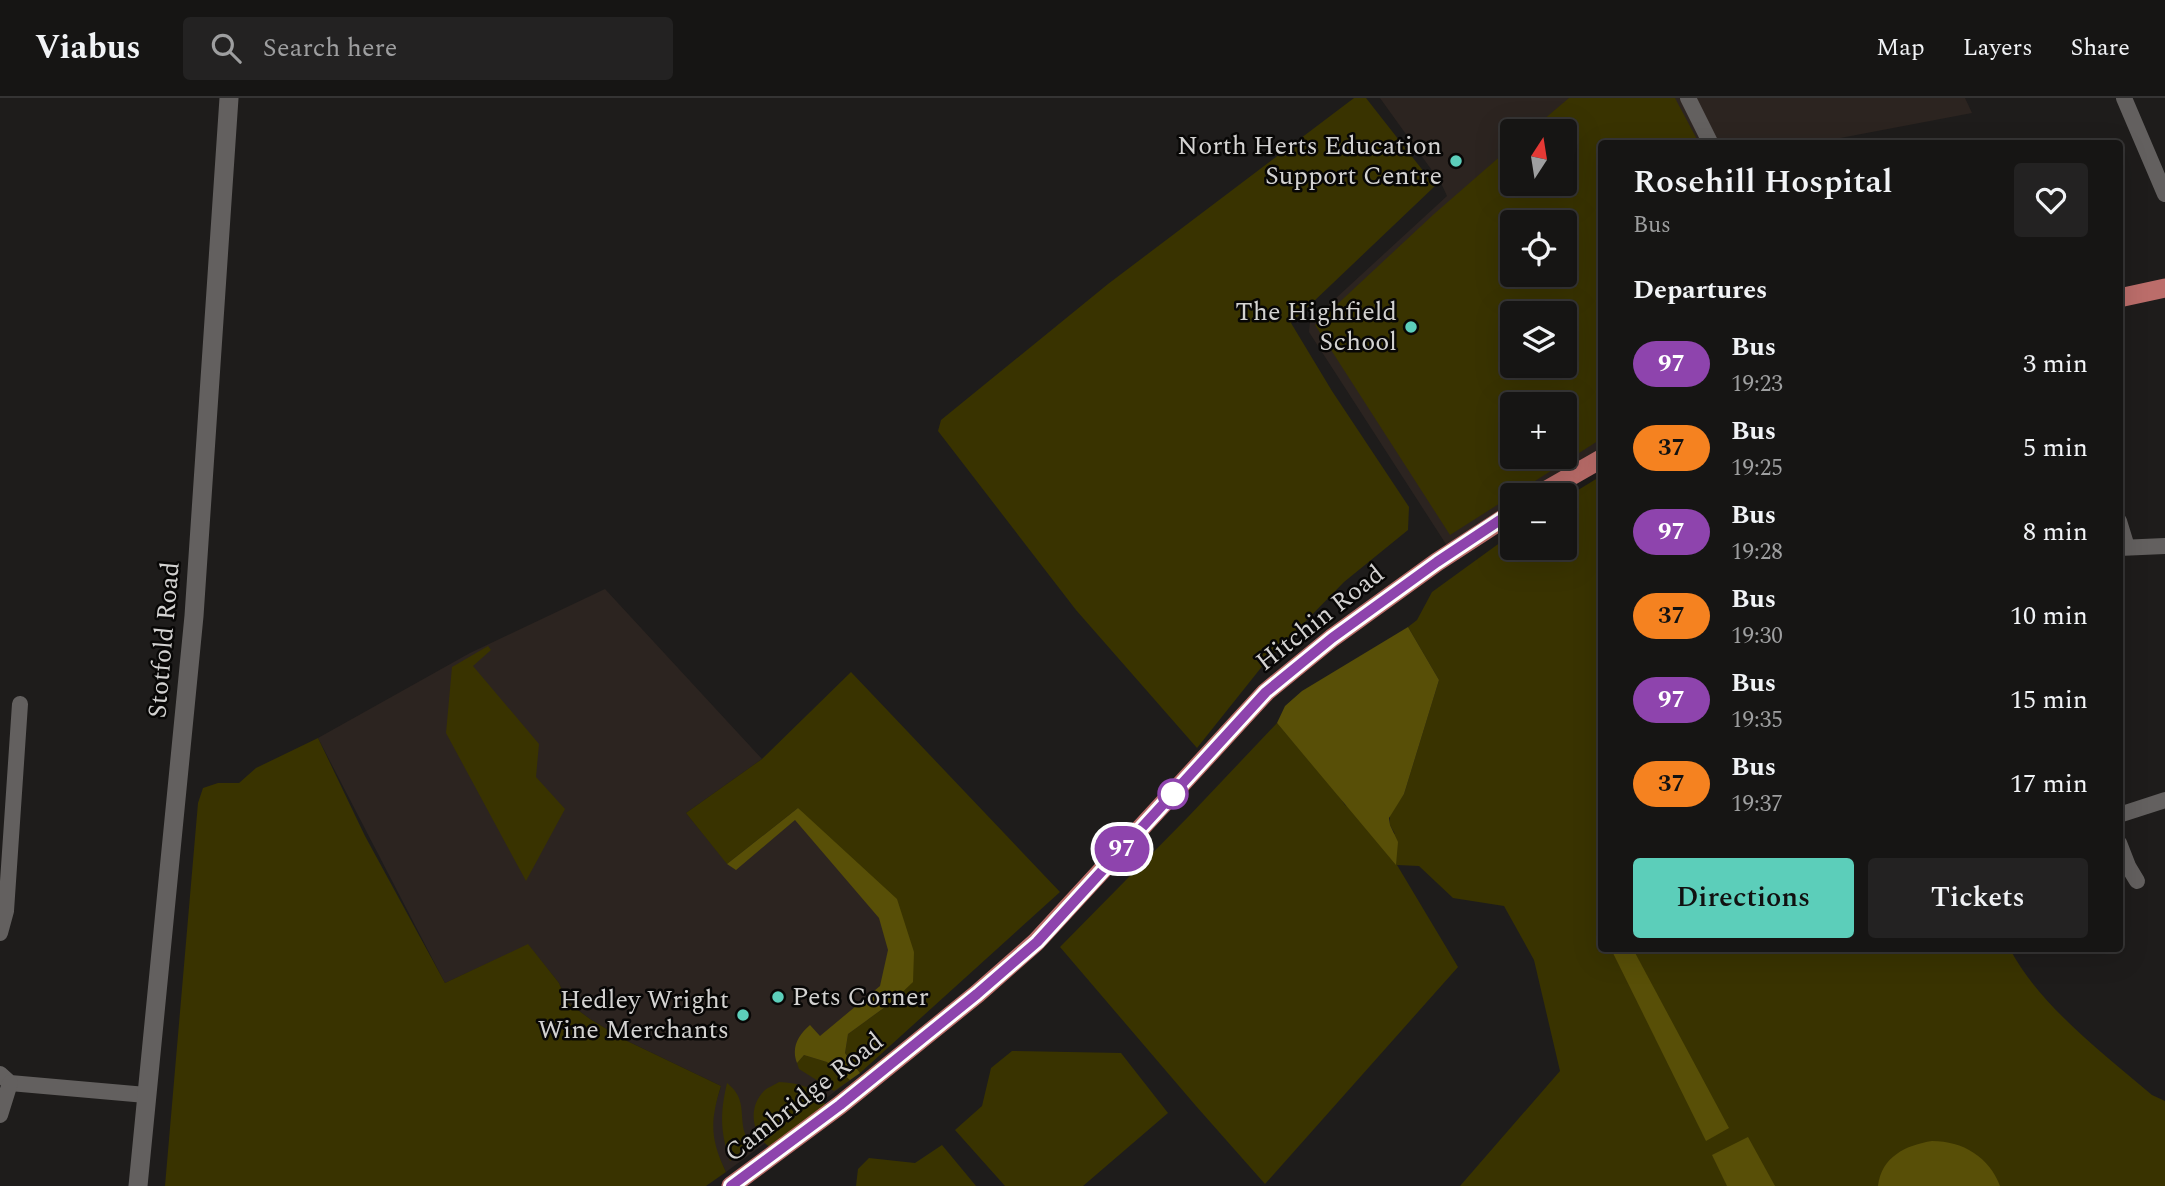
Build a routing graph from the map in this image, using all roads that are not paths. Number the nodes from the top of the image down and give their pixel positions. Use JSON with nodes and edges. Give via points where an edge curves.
{"nodes":[{"id":1,"x":229,"y":98,"type":"edge"},
{"id":2,"x":1688,"y":98,"type":"edge"},
{"id":3,"x":2124,"y":98,"type":"edge"},
{"id":4,"x":1708,"y":140,"type":"edge"},
{"id":5,"x":2165,"y":194,"type":"edge"},
{"id":6,"x":2165,"y":288,"type":"edge"},
{"id":7,"x":2123,"y":297,"type":"edge"},
{"id":8,"x":1598,"y":461,"type":"edge"},
{"id":9,"x":1559,"y":483,"type":"edge"},
{"id":10,"x":1500,"y":521,"type":"edge"},
{"id":11,"x":2165,"y":546,"type":"edge"},
{"id":12,"x":2123,"y":547,"type":"edge"},
{"id":13,"x":20,"y":704,"type":"dead end"},
{"id":14,"x":2165,"y":800,"type":"edge"},
{"id":15,"x":2123,"y":814,"type":"edge"},
{"id":16,"x":2124,"y":868,"type":"edge"},
{"id":17,"x":2137,"y":881,"type":"dead end"},
{"id":18,"x":0,"y":933,"type":"edge"},
{"id":19,"x":1037,"y":942,"type":"joint"},
{"id":20,"x":5,"y":1078,"type":"edge"},
{"id":21,"x":146,"y":1095,"type":"junction"},
{"id":22,"x":0,"y":1115,"type":"edge"},
{"id":23,"x":138,"y":1186,"type":"edge"},
{"id":24,"x":732,"y":1186,"type":"edge"}],
"edges":[{"from":1,"to":21,"type":"street","name":"Stotfold Road","via":[[193,629]]},
{"from":2,"to":4,"type":"street"},
{"from":3,"to":5,"type":"street"},
{"from":6,"to":7,"type":"main road"},
{"from":8,"to":9,"type":"main road"},
{"from":10,"to":19,"type":"main road","name":"Hitchin Road","via":[[1332,638],[1266,692]]},
{"from":11,"to":12,"type":"street"},
{"from":13,"to":18,"type":"street","via":[[6,911]]},
{"from":14,"to":15,"type":"street"},
{"from":16,"to":17,"type":"street"},
{"from":19,"to":24,"type":"main road","name":"Cambridge Road","via":[[850,1097]]},
{"from":20,"to":21,"type":"street"},
{"from":20,"to":22,"type":"street"},
{"from":21,"to":23,"type":"street","name":"Stotfold Road"}]}
